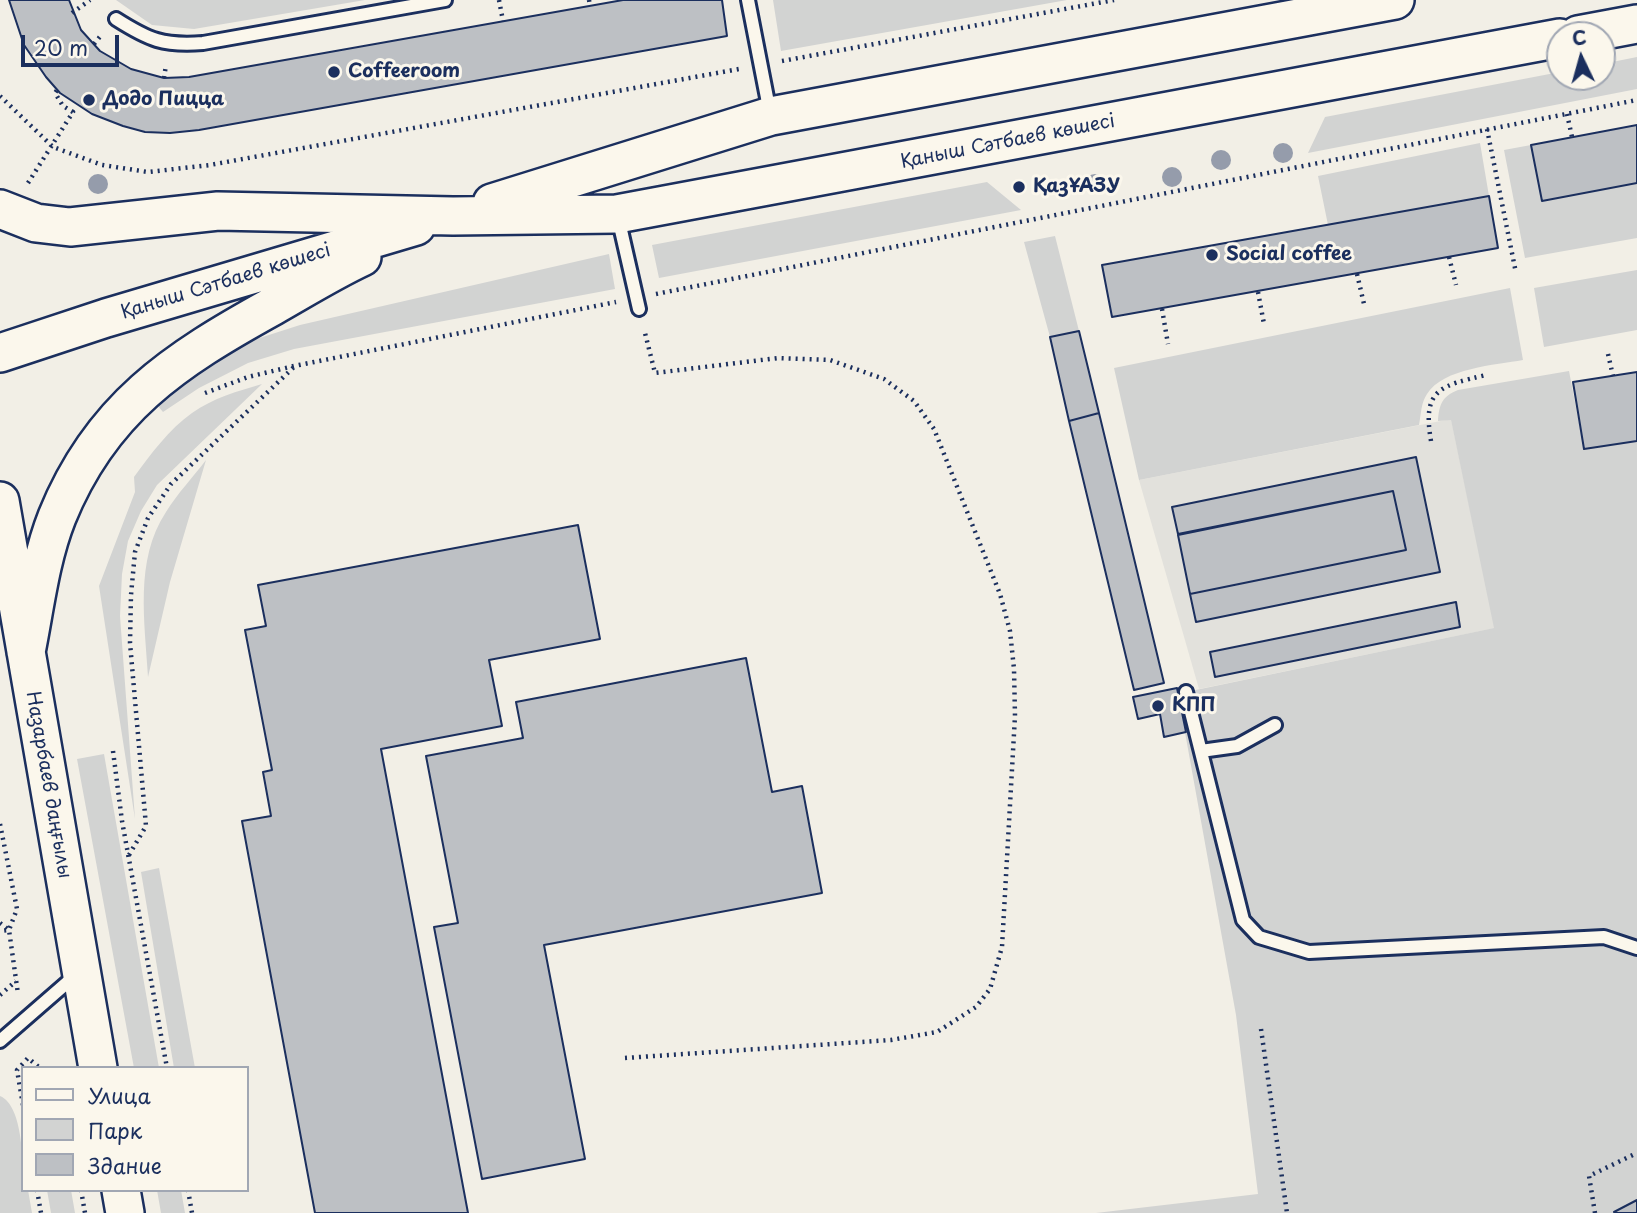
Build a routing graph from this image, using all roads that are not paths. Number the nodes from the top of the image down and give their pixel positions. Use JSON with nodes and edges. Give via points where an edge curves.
{"nodes":[{"id":1,"x":445,"y":0,"type":"edge"},
{"id":2,"x":748,"y":0,"type":"edge"},
{"id":3,"x":1395,"y":0,"type":"edge"},
{"id":4,"x":116,"y":19,"type":"dead end"},
{"id":5,"x":1637,"y":24,"type":"edge"},
{"id":6,"x":1616,"y":28,"type":"edge"},
{"id":7,"x":1546,"y":41,"type":"edge"},
{"id":8,"x":771,"y":116,"type":"junction"},
{"id":9,"x":11,"y":200,"type":"edge"},
{"id":10,"x":617,"y":214,"type":"junction"},
{"id":11,"x":453,"y":216,"type":"junction"},
{"id":12,"x":638,"y":303,"type":"road end"},
{"id":13,"x":0,"y":353,"type":"edge"},
{"id":14,"x":0,"y":501,"type":"edge"},
{"id":15,"x":26,"y":652,"type":"junction"},
{"id":16,"x":1186,"y":692,"type":"dead end"},
{"id":17,"x":1275,"y":725,"type":"dead end"},
{"id":18,"x":1200,"y":751,"type":"junction"},
{"id":19,"x":1637,"y":948,"type":"edge"},
{"id":20,"x":80,"y":971,"type":"junction"},
{"id":21,"x":0,"y":1041,"type":"edge"},
{"id":22,"x":98,"y":1066,"type":"edge"},
{"id":23,"x":121,"y":1192,"type":"edge"},
{"id":24,"x":125,"y":1213,"type":"edge"}],
"edges":[{"from":1,"to":4,"type":"lane","via":[[175,45],[144,37]]},
{"from":2,"to":8,"type":"lane"},
{"from":3,"to":8,"type":"main road","name":"Қаныш Сәтбаев көшесі"},
{"from":5,"to":6,"type":"main road"},
{"from":7,"to":10,"type":"main road","name":"Қаныш Сәтбаев көшесі"},
{"from":8,"to":11,"type":"main road","name":"Қаныш Сәтбаев көшесі"},
{"from":9,"to":11,"type":"main road","via":[[36,223],[70,227],[218,211]]},
{"from":10,"to":11,"type":"main road","name":"Қаныш Сәтбаев көшесі"},
{"from":10,"to":12,"type":"lane"},
{"from":11,"to":13,"type":"main road","name":"Қаныш Сәтбаев көшесі"},
{"from":11,"to":15,"type":"main road","name":"Қаныш Сәтбаев көшесі","via":[[354,261],[223,334],[143,390],[116,418],[58,516],[46,551]]},
{"from":14,"to":15,"type":"main road","name":"Назарбаев даңғылы"},
{"from":15,"to":20,"type":"main road","name":"Назарбаев даңғылы"},
{"from":16,"to":18,"type":"lane"},
{"from":17,"to":18,"type":"lane","via":[[1237,746]]},
{"from":18,"to":19,"type":"lane","via":[[1243,920],[1259,937],[1309,952],[1604,937]]},
{"from":20,"to":21,"type":"lane"},
{"from":20,"to":22,"type":"main road","name":"Назарбаев даңғылы"},
{"from":23,"to":24,"type":"main road"}]}
